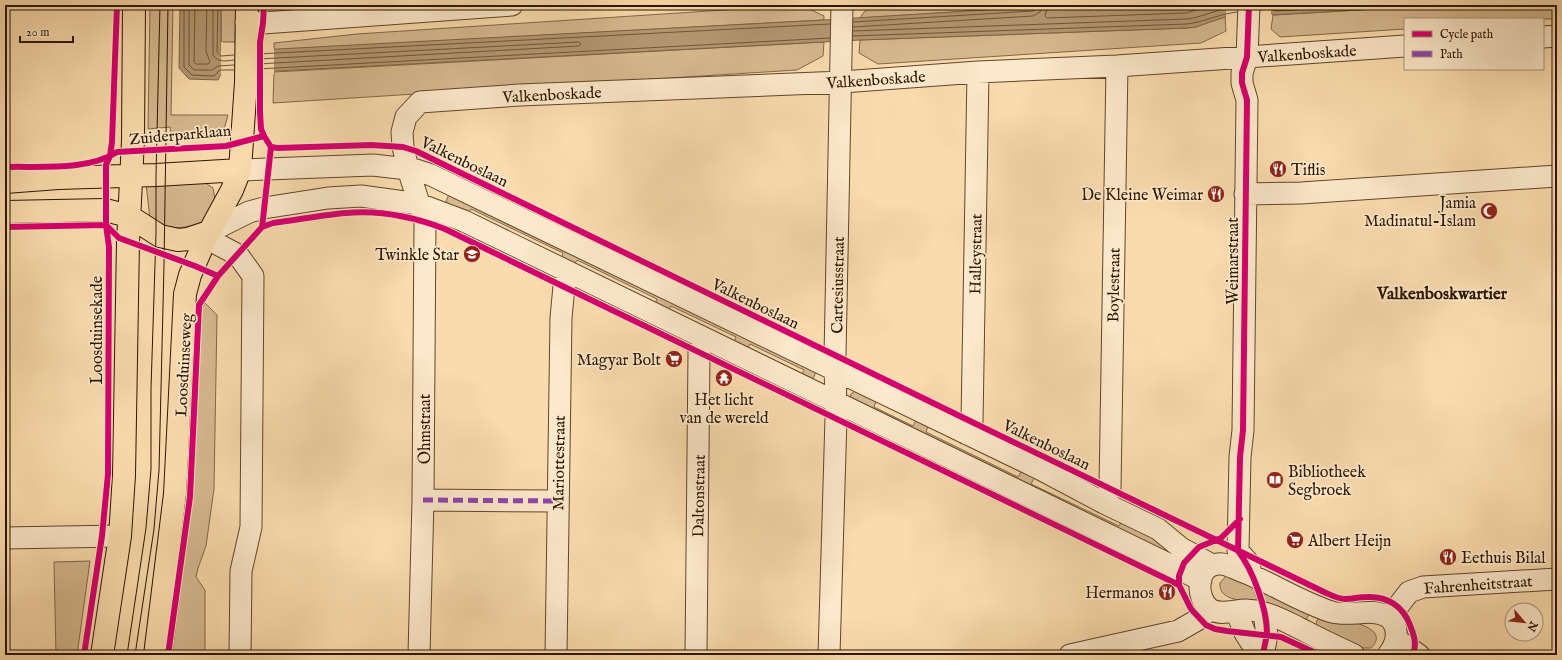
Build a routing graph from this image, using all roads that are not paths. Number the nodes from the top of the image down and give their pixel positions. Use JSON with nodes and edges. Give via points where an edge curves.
{"nodes":[{"id":1,"x":134,"y":5,"type":"edge"},
{"id":2,"x":512,"y":5,"type":"edge"},
{"id":3,"x":426,"y":8,"type":"edge"},
{"id":4,"x":842,"y":8,"type":"edge"},
{"id":5,"x":1249,"y":10,"type":"edge"},
{"id":6,"x":246,"y":23,"type":"edge"},
{"id":7,"x":1557,"y":36,"type":"edge"},
{"id":8,"x":1544,"y":37,"type":"edge"},
{"id":9,"x":1404,"y":46,"type":"edge"},
{"id":10,"x":1247,"y":57,"type":"junction"},
{"id":11,"x":1117,"y":66,"type":"junction"},
{"id":12,"x":978,"y":72,"type":"junction"},
{"id":13,"x":842,"y":82,"type":"junction"},
{"id":14,"x":408,"y":169,"type":"junction"},
{"id":15,"x":240,"y":170,"type":"junction"},
{"id":16,"x":132,"y":175,"type":"junction"},
{"id":17,"x":1557,"y":176,"type":"edge"},
{"id":18,"x":5,"y":182,"type":"edge"},
{"id":19,"x":1245,"y":194,"type":"junction"},
{"id":20,"x":419,"y":204,"type":"junction"},
{"id":21,"x":5,"y":212,"type":"edge"},
{"id":22,"x":129,"y":216,"type":"junction"},
{"id":23,"x":208,"y":235,"type":"junction"},
{"id":24,"x":570,"y":273,"type":"junction"},
{"id":25,"x":704,"y":338,"type":"junction"},
{"id":26,"x":835,"y":371,"type":"junction"},
{"id":27,"x":836,"y":403,"type":"junction"},
{"id":28,"x":967,"y":434,"type":"junction"},
{"id":29,"x":423,"y":500,"type":"junction"},
{"id":30,"x":558,"y":501,"type":"junction"},
{"id":31,"x":1104,"y":503,"type":"junction"},
{"id":32,"x":120,"y":536,"type":"junction"},
{"id":33,"x":5,"y":538,"type":"edge"},
{"id":34,"x":1219,"y":565,"type":"junction"},
{"id":35,"x":1557,"y":579,"type":"edge"},
{"id":36,"x":1210,"y":609,"type":"junction"},
{"id":37,"x":1236,"y":611,"type":"junction"},
{"id":38,"x":1264,"y":613,"type":"junction"},
{"id":39,"x":1389,"y":618,"type":"junction"},
{"id":40,"x":1392,"y":647,"type":"edge"},
{"id":41,"x":102,"y":655,"type":"edge"},
{"id":42,"x":155,"y":655,"type":"edge"},
{"id":43,"x":240,"y":655,"type":"edge"},
{"id":44,"x":419,"y":655,"type":"edge"},
{"id":45,"x":556,"y":655,"type":"edge"},
{"id":46,"x":696,"y":655,"type":"edge"},
{"id":47,"x":829,"y":655,"type":"edge"},
{"id":48,"x":1070,"y":655,"type":"edge"},
{"id":49,"x":1259,"y":655,"type":"edge"},
{"id":50,"x":1263,"y":655,"type":"edge"},
{"id":51,"x":1354,"y":655,"type":"edge"},
{"id":52,"x":1419,"y":655,"type":"edge"}],
"edges":[{"from":1,"to":16,"type":"main road","name":"Loosduinsekade"},
{"from":2,"to":3,"type":"street"},
{"from":3,"to":6,"type":"street"},
{"from":4,"to":13,"type":"street","name":"Cartesiusstraat"},
{"from":5,"to":10,"type":"street","name":"Weimarstraat"},
{"from":6,"to":15,"type":"main road","name":"Loosduinseweg","via":[[246,82]]},
{"from":7,"to":8,"type":"street"},
{"from":9,"to":10,"type":"street","name":"Valkenboskade"},
{"from":10,"to":11,"type":"street","name":"Valkenboskade"},
{"from":10,"to":19,"type":"street","name":"Weimarstraat","via":[[1242,73],[1247,100]]},
{"from":11,"to":12,"type":"street","name":"Valkenboskade"},
{"from":11,"to":31,"type":"street","name":"Boylestraat","via":[[1110,488]]},
{"from":12,"to":13,"type":"street","name":"Valkenboskade"},
{"from":12,"to":28,"type":"street","name":"Halleystraat","via":[[972,422]]},
{"from":13,"to":14,"type":"street","name":"Valkenboskade","via":[[420,102],[406,117],[402,132]]},
{"from":13,"to":26,"type":"street","name":"Cartesiusstraat"},
{"from":14,"to":15,"type":"street","name":"Valkenboslaan","via":[[373,165]]},
{"from":14,"to":20,"type":"street","name":"Valkenboskade"},
{"from":14,"to":26,"type":"street","name":"Valkenboslaan","via":[[457,187]]},
{"from":15,"to":16,"type":"main road"},
{"from":15,"to":23,"type":"main road","name":"Loosduinseweg"},
{"from":16,"to":18,"type":"main road"},
{"from":16,"to":22,"type":"main road","name":"Loosduinsekade"},
{"from":17,"to":19,"type":"street","via":[[1301,193]]},
{"from":19,"to":34,"type":"street","name":"Weimarstraat","via":[[1243,430]]},
{"from":20,"to":23,"type":"street","via":[[361,196],[328,198],[254,211]]},
{"from":20,"to":24,"type":"street","via":[[464,221]]},
{"from":20,"to":29,"type":"street","name":"Ohmstraat","via":[[425,222]]},
{"from":21,"to":22,"type":"main road","via":[[106,210]]},
{"from":22,"to":23,"type":"main road","via":[[169,239]]},
{"from":22,"to":32,"type":"main road","name":"Loosduinsekade","via":[[124,474]]},
{"from":23,"to":42,"type":"main road","name":"Loosduinseweg","via":[[190,275],[186,294],[175,494]]},
{"from":23,"to":43,"type":"street","via":[[238,255],[253,276],[251,527],[241,571]]},
{"from":24,"to":25,"type":"street"},
{"from":24,"to":30,"type":"street","name":"Mariottestraat","via":[[564,286],[561,318]]},
{"from":25,"to":27,"type":"street"},
{"from":25,"to":46,"type":"street","name":"Daltonstraat","via":[[699,352]]},
{"from":26,"to":27,"type":"street","name":"Cartesiusstraat"},
{"from":26,"to":28,"type":"street","name":"Valkenboslaan"},
{"from":27,"to":34,"type":"street"},
{"from":27,"to":47,"type":"street","name":"Cartesiusstraat"},
{"from":28,"to":31,"type":"street","name":"Valkenboslaan"},
{"from":29,"to":30,"type":"street"},
{"from":29,"to":44,"type":"street","name":"Ohmstraat"},
{"from":30,"to":45,"type":"street","name":"Mariottestraat"},
{"from":31,"to":34,"type":"street","name":"Valkenboslaan","via":[[1158,529],[1181,548]]},
{"from":32,"to":33,"type":"street"},
{"from":32,"to":41,"type":"main road","name":"Loosduinsekade"},
{"from":34,"to":36,"type":"street","name":"Weimarstraat","via":[[1200,593]]},
{"from":34,"to":39,"type":"street","via":[[1252,575],[1332,612],[1374,612]]},
{"from":35,"to":39,"type":"street","name":"Fahrenheitstraat","via":[[1422,587],[1409,592]]},
{"from":36,"to":37,"type":"street","via":[[1219,612]]},
{"from":36,"to":48,"type":"street","via":[[1178,632]]},
{"from":37,"to":38,"type":"street"},
{"from":37,"to":49,"type":"street","via":[[1245,633]]},
{"from":38,"to":50,"type":"street","via":[[1267,635]]},
{"from":38,"to":51,"type":"street"},
{"from":39,"to":40,"type":"street","via":[[1397,633]]},
{"from":40,"to":52,"type":"street"}]}
